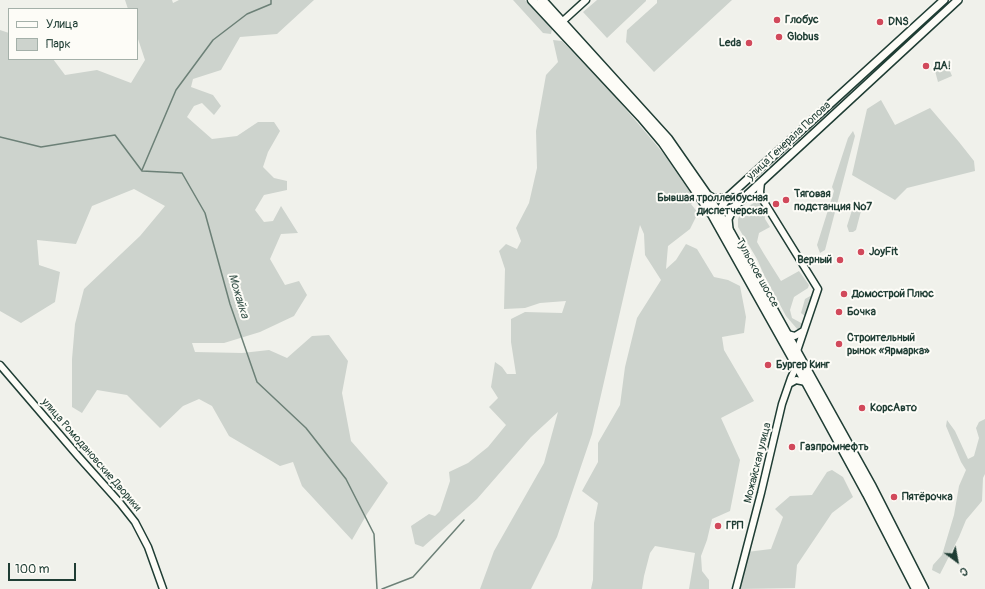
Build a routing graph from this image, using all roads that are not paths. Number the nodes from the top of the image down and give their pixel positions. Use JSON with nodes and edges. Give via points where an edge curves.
{"nodes":[{"id":1,"x":532,"y":0,"type":"edge"},
{"id":2,"x":542,"y":0,"type":"edge"},
{"id":3,"x":586,"y":0,"type":"edge"},
{"id":4,"x":944,"y":0,"type":"edge"},
{"id":5,"x":958,"y":0,"type":"edge"},
{"id":6,"x":563,"y":22,"type":"junction"},
{"id":7,"x":761,"y":182,"type":"junction"},
{"id":8,"x":743,"y":183,"type":"junction"},
{"id":9,"x":751,"y":192,"type":"junction"},
{"id":10,"x":707,"y":195,"type":"junction"},
{"id":11,"x":728,"y":198,"type":"junction"},
{"id":12,"x":734,"y":207,"type":"junction"},
{"id":13,"x":716,"y":214,"type":"junction"},
{"id":14,"x":730,"y":232,"type":"junction"},
{"id":15,"x":803,"y":331,"type":"junction"},
{"id":16,"x":787,"y":334,"type":"junction"},
{"id":17,"x":797,"y":351,"type":"junction"},
{"id":18,"x":0,"y":365,"type":"edge"},
{"id":19,"x":797,"y":365,"type":"junction"},
{"id":20,"x":806,"y":382,"type":"junction"},
{"id":21,"x":788,"y":384,"type":"junction"},
{"id":22,"x":163,"y":589,"type":"edge"},
{"id":23,"x":736,"y":589,"type":"edge"},
{"id":24,"x":916,"y":589,"type":"edge"},
{"id":25,"x":924,"y":589,"type":"edge"}],
"edges":[{"from":1,"to":13,"type":"main road","name":"Тульское шоссе","via":[[641,117]]},
{"from":2,"to":6,"type":"main road","name":"Тульское шоссе"},
{"from":3,"to":6,"type":"street"},
{"from":4,"to":8,"type":"main road","name":"улица Генерала Попова"},
{"from":5,"to":7,"type":"main road","name":"улица Генерала Попова"},
{"from":6,"to":10,"type":"main road","name":"Тульское шоссе","via":[[668,139]]},
{"from":7,"to":9,"type":"main road","name":"улица Генерала Попова"},
{"from":7,"to":15,"type":"street","via":[[761,197],[818,289]]},
{"from":8,"to":9,"type":"main road"},
{"from":8,"to":11,"type":"main road","name":"улица Генерала Попова"},
{"from":9,"to":12,"type":"main road","name":"улица Генерала Попова"},
{"from":10,"to":11,"type":"main road","via":[[713,198]]},
{"from":10,"to":13,"type":"main road","name":"Тульское шоссе"},
{"from":11,"to":13,"type":"main road","name":"улица Генерала Попова"},
{"from":12,"to":13,"type":"main road","name":"улица Генерала Попова"},
{"from":12,"to":14,"type":"main road","via":[[728,219]]},
{"from":13,"to":14,"type":"main road","name":"Тульское шоссе"},
{"from":13,"to":19,"type":"main road","name":"Тульское шоссе"},
{"from":14,"to":16,"type":"main road","name":"Тульское шоссе"},
{"from":15,"to":16,"type":"street","via":[[795,336]]},
{"from":15,"to":17,"type":"street"},
{"from":16,"to":17,"type":"main road","name":"Тульское шоссе"},
{"from":17,"to":25,"type":"main road","name":"Тульское шоссе","via":[[872,487]]},
{"from":18,"to":22,"type":"street","name":"улица Ромодановские Дворики","via":[[135,522],[148,547]]},
{"from":19,"to":20,"type":"main road","name":"Тульское шоссе"},
{"from":19,"to":21,"type":"street","name":"Можайская улица"},
{"from":20,"to":21,"type":"street","via":[[796,380]]},
{"from":20,"to":24,"type":"main road","name":"Тульское шоссе"},
{"from":21,"to":23,"type":"street","name":"Можайская улица"}]}
